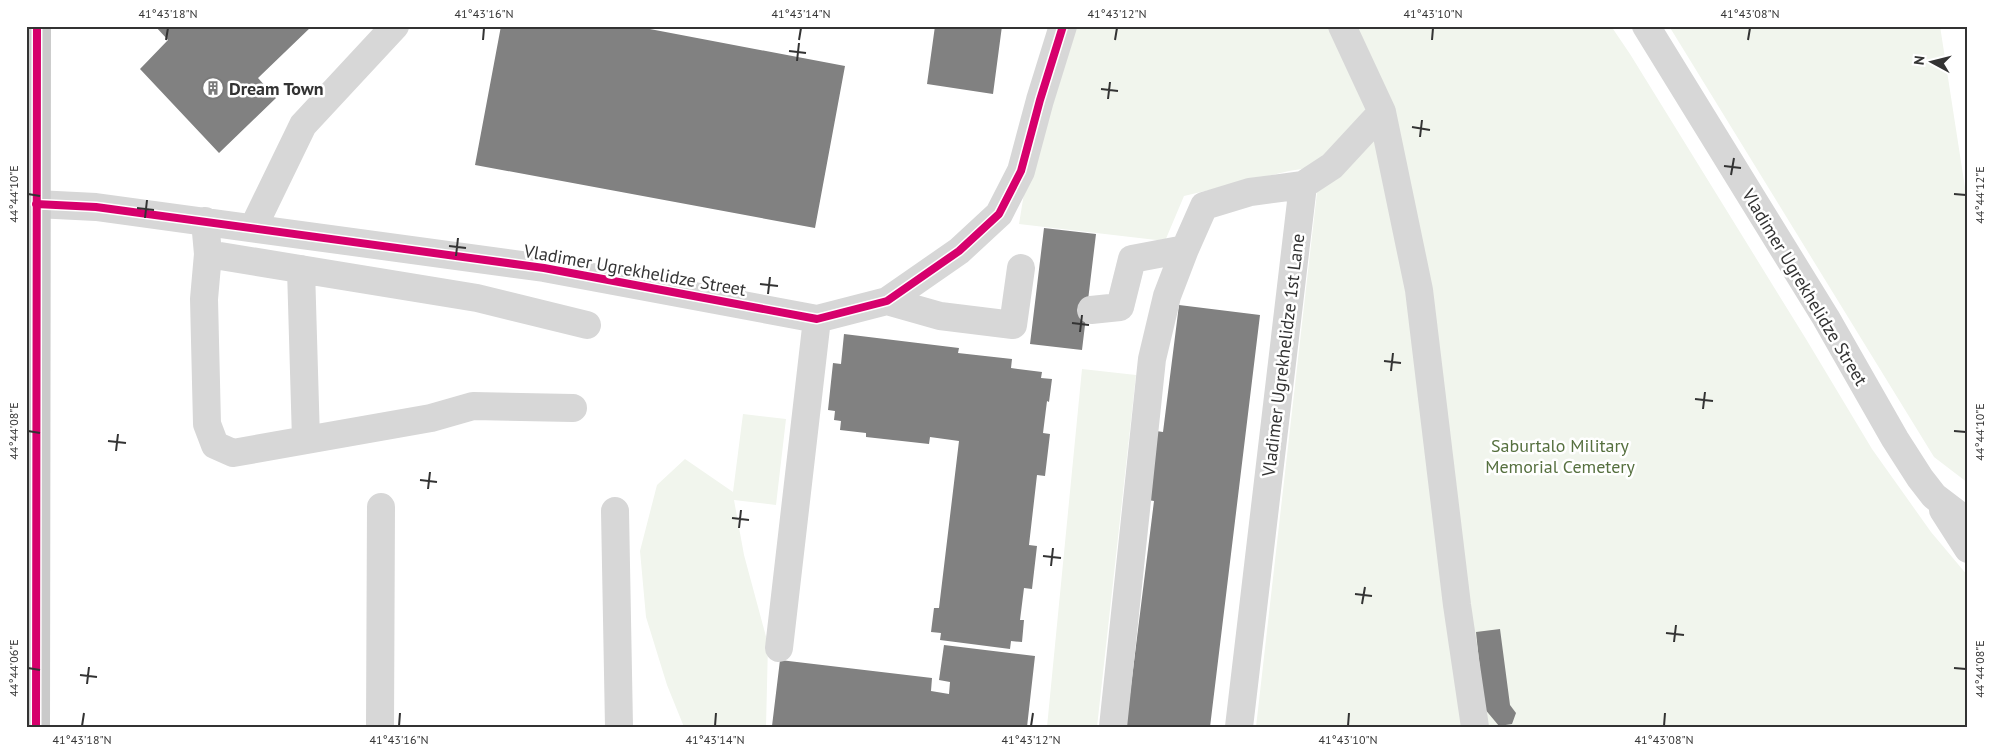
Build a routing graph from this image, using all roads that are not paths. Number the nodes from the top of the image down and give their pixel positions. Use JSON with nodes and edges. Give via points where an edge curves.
{"nodes":[{"id":1,"x":37,"y":26,"type":"edge"},
{"id":2,"x":395,"y":26,"type":"edge"},
{"id":3,"x":1063,"y":26,"type":"edge"},
{"id":4,"x":1342,"y":26,"type":"edge"},
{"id":5,"x":1646,"y":26,"type":"edge"},
{"id":6,"x":1382,"y":112,"type":"junction"},
{"id":7,"x":1303,"y":185,"type":"junction"},
{"id":8,"x":33,"y":215,"type":"edge"},
{"id":9,"x":205,"y":221,"type":"junction"},
{"id":10,"x":252,"y":228,"type":"junction"},
{"id":11,"x":1185,"y":249,"type":"junction"},
{"id":12,"x":208,"y":254,"type":"junction"},
{"id":13,"x":1021,"y":268,"type":"dead end"},
{"id":14,"x":301,"y":269,"type":"junction"},
{"id":15,"x":888,"y":301,"type":"junction"},
{"id":16,"x":1091,"y":310,"type":"dead end"},
{"id":17,"x":817,"y":319,"type":"junction"},
{"id":18,"x":587,"y":325,"type":"dead end"},
{"id":19,"x":573,"y":408,"type":"dead end"},
{"id":20,"x":306,"y":440,"type":"junction"},
{"id":21,"x":31,"y":484,"type":"edge"},
{"id":22,"x":1934,"y":496,"type":"junction"},
{"id":23,"x":1968,"y":499,"type":"edge"},
{"id":24,"x":380,"y":506,"type":"dead end"},
{"id":25,"x":615,"y":511,"type":"dead end"},
{"id":26,"x":1968,"y":522,"type":"edge"},
{"id":27,"x":1968,"y":549,"type":"edge"},
{"id":28,"x":31,"y":596,"type":"edge"},
{"id":29,"x":779,"y":648,"type":"dead end"},
{"id":30,"x":36,"y":727,"type":"edge"},
{"id":31,"x":380,"y":727,"type":"edge"},
{"id":32,"x":619,"y":727,"type":"edge"},
{"id":33,"x":1113,"y":727,"type":"edge"},
{"id":34,"x":1239,"y":727,"type":"edge"},
{"id":35,"x":1475,"y":727,"type":"edge"}],
"edges":[{"from":1,"to":8,"type":"main road","via":[[38,132]]},
{"from":2,"to":10,"type":"street","via":[[303,124]]},
{"from":3,"to":15,"type":"street","name":"Vladimer Ugrekhelidze Street","via":[[1021,171],[999,214],[959,251]]},
{"from":4,"to":6,"type":"street"},
{"from":5,"to":22,"type":"street","name":"Vladimer Ugrekhelidze Street","via":[[1826,318],[1895,439]]},
{"from":6,"to":7,"type":"street","via":[[1332,166]]},
{"from":6,"to":35,"type":"street","via":[[1420,290],[1457,605]]},
{"from":7,"to":11,"type":"street","via":[[1250,192],[1204,206]]},
{"from":7,"to":34,"type":"street","name":"Vladimer Ugrekhelidze 1st Lane"},
{"from":8,"to":9,"type":"street","name":"Vladimer Ugrekhelidze Street","via":[[96,207]]},
{"from":8,"to":21,"type":"main road"},
{"from":9,"to":10,"type":"street","name":"Vladimer Ugrekhelidze Street"},
{"from":9,"to":12,"type":"street"},
{"from":10,"to":17,"type":"street","name":"Vladimer Ugrekhelidze Street","via":[[544,268]]},
{"from":11,"to":16,"type":"street","via":[[1132,259],[1120,307]]},
{"from":11,"to":33,"type":"street","via":[[1167,296],[1152,359]]},
{"from":12,"to":14,"type":"street"},
{"from":12,"to":20,"type":"street","via":[[204,299],[207,424],[215,445],[233,453]]},
{"from":13,"to":15,"type":"street","via":[[1013,325],[940,316]]},
{"from":14,"to":18,"type":"street","via":[[477,298]]},
{"from":14,"to":20,"type":"street"},
{"from":15,"to":17,"type":"street","name":"Vladimer Ugrekhelidze Street"},
{"from":17,"to":29,"type":"street"},
{"from":19,"to":20,"type":"street","via":[[473,406],[431,418]]},
{"from":21,"to":28,"type":"main road"},
{"from":22,"to":23,"type":"street"},
{"from":22,"to":26,"type":"street","name":"Vladimer Ugrekhelidze Street"},
{"from":22,"to":27,"type":"street"},
{"from":24,"to":31,"type":"street"},
{"from":25,"to":32,"type":"street"},
{"from":28,"to":30,"type":"main road"}]}
